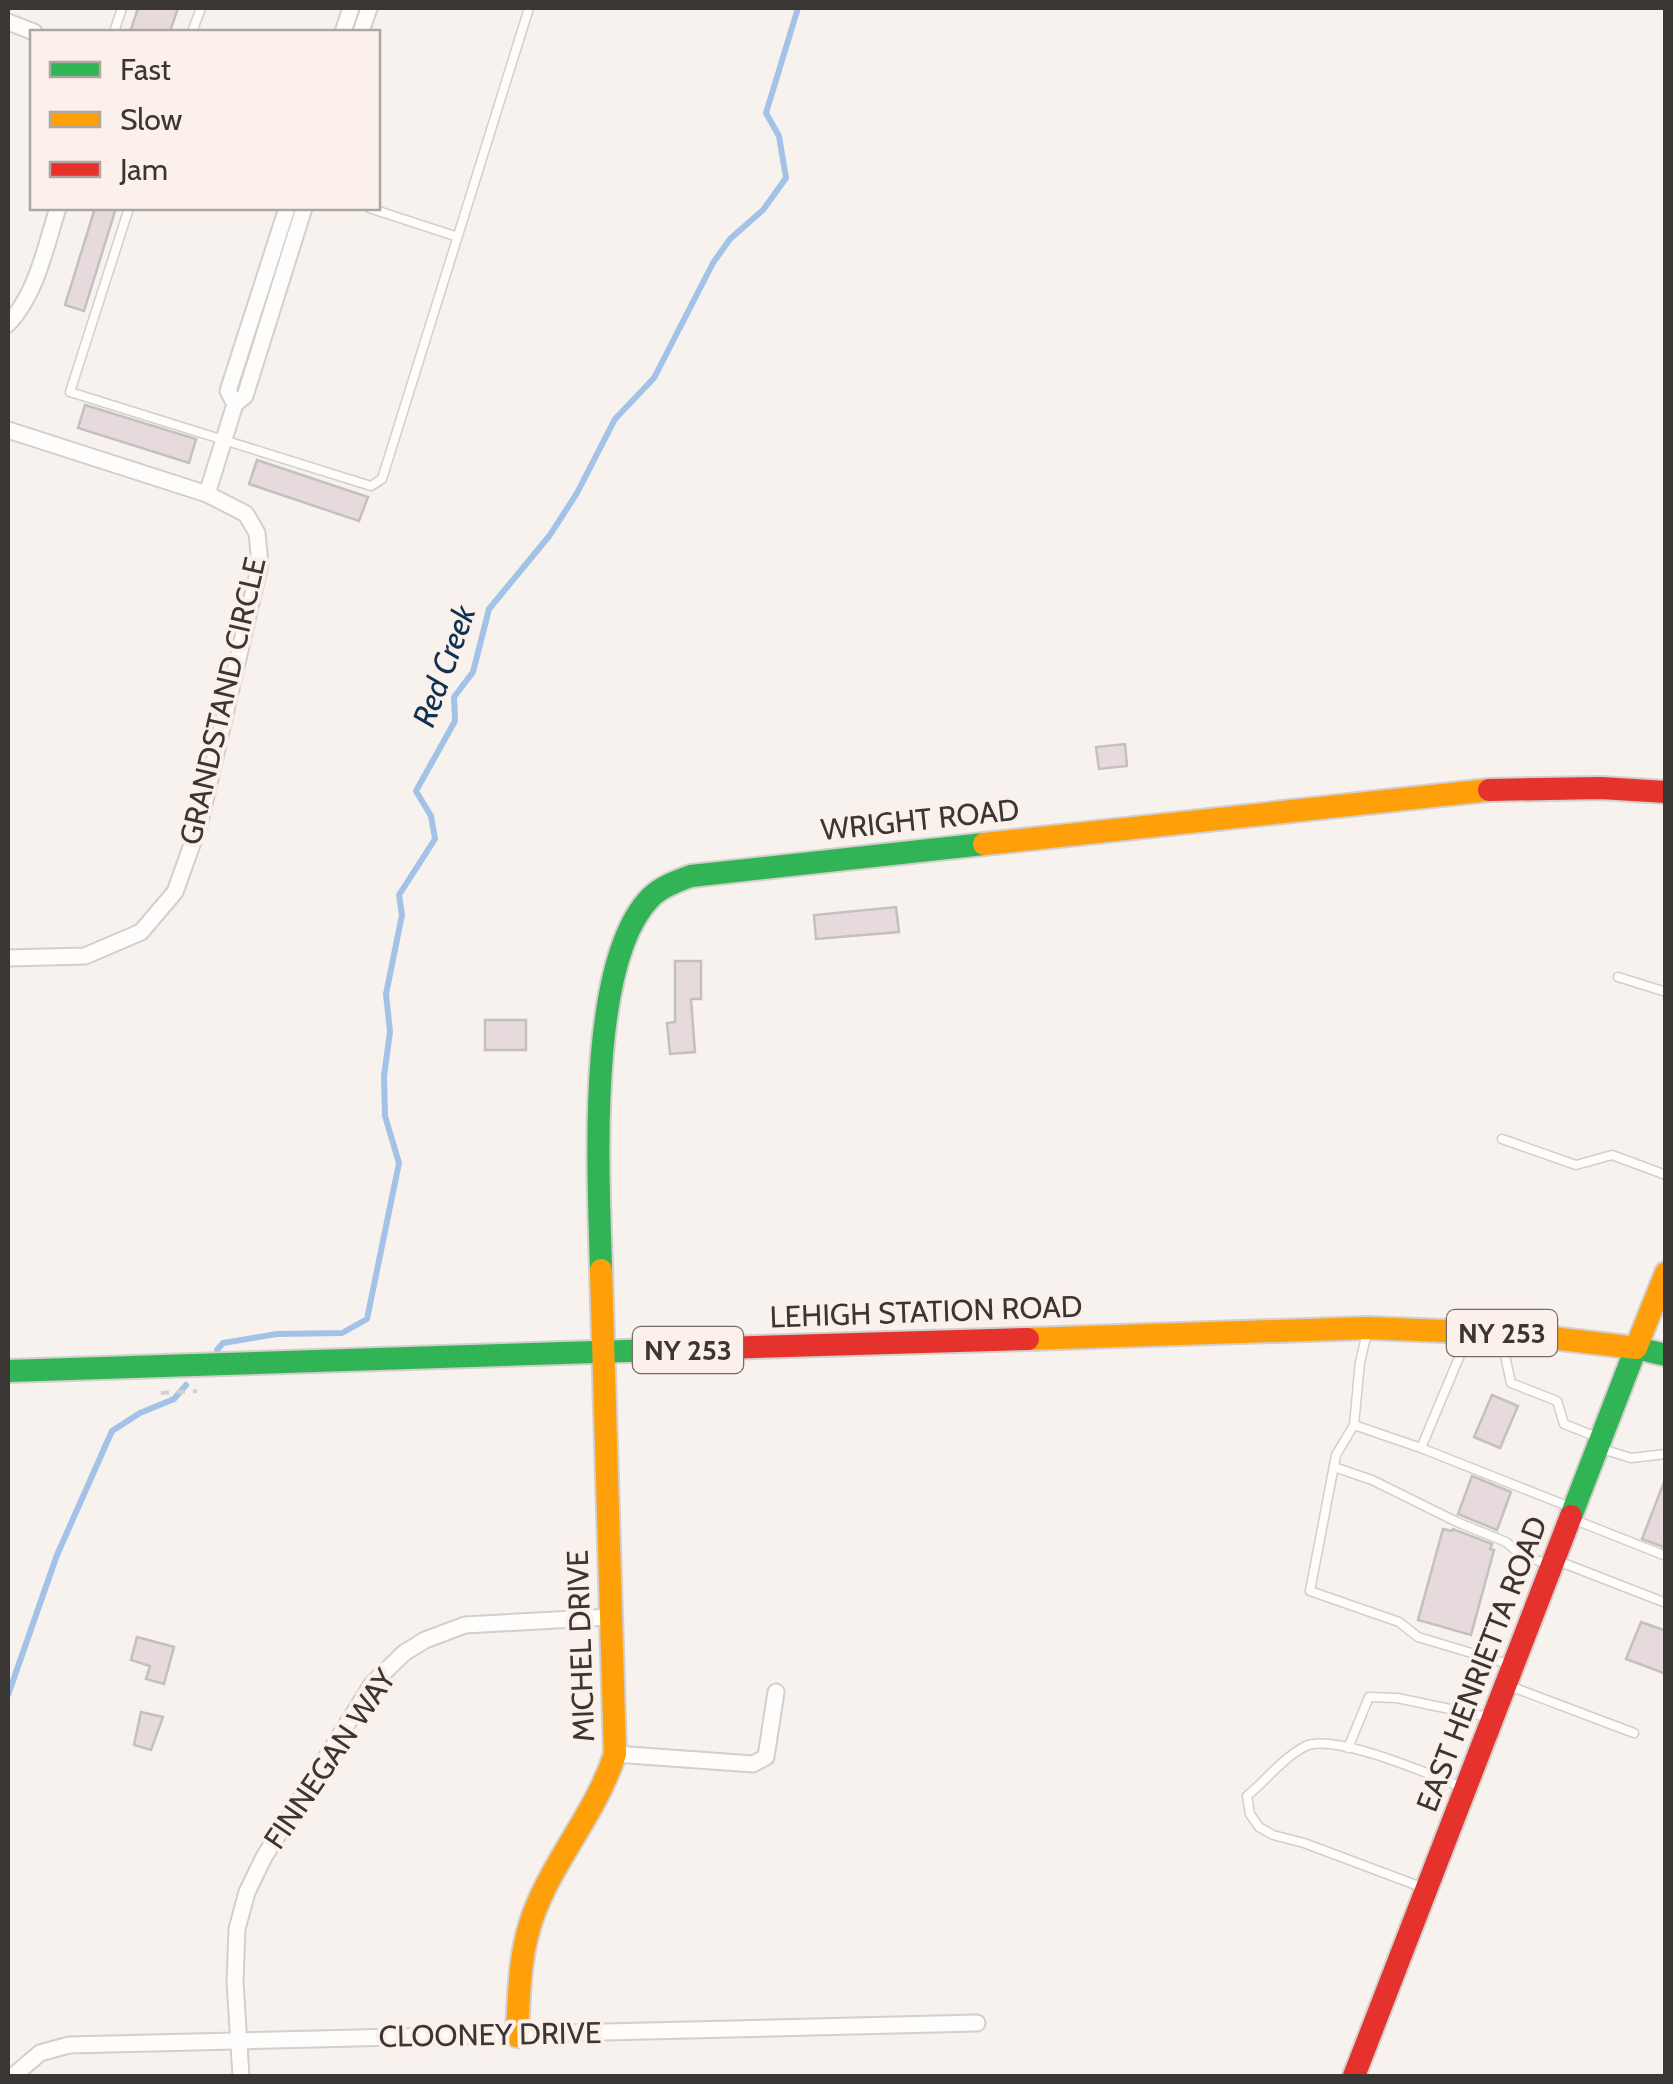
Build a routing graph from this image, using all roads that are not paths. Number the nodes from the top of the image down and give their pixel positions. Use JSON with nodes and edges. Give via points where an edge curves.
{"nodes":[{"id":1,"x":529,"y":8,"type":"edge"},
{"id":2,"x":57,"y":210,"type":"edge"},
{"id":3,"x":128,"y":210,"type":"edge"},
{"id":4,"x":286,"y":210,"type":"edge"},
{"id":5,"x":303,"y":210,"type":"edge"},
{"id":6,"x":375,"y":210,"type":"edge"},
{"id":7,"x":455,"y":236,"type":"junction"},
{"id":8,"x":8,"y":324,"type":"edge"},
{"id":9,"x":235,"y":404,"type":"junction"},
{"id":10,"x":8,"y":430,"type":"edge"},
{"id":11,"x":223,"y":439,"type":"junction"},
{"id":12,"x":207,"y":494,"type":"junction"},
{"id":13,"x":1666,"y":792,"type":"edge"},
{"id":14,"x":8,"y":958,"type":"edge"},
{"id":15,"x":1618,"y":977,"type":"dead end"},
{"id":16,"x":1666,"y":992,"type":"edge"},
{"id":17,"x":1502,"y":1140,"type":"dead end"},
{"id":18,"x":1666,"y":1175,"type":"edge"},
{"id":19,"x":1666,"y":1273,"type":"edge"},
{"id":20,"x":1368,"y":1328,"type":"junction"},
{"id":21,"x":1470,"y":1332,"type":"junction"},
{"id":22,"x":1500,"y":1332,"type":"junction"},
{"id":23,"x":1636,"y":1348,"type":"junction"},
{"id":24,"x":603,"y":1352,"type":"junction"},
{"id":25,"x":1666,"y":1355,"type":"edge"},
{"id":26,"x":8,"y":1372,"type":"edge"},
{"id":27,"x":1354,"y":1425,"type":"junction"},
{"id":28,"x":1600,"y":1443,"type":"junction"},
{"id":29,"x":1422,"y":1448,"type":"junction"},
{"id":30,"x":1666,"y":1454,"type":"edge"},
{"id":31,"x":1334,"y":1467,"type":"junction"},
{"id":32,"x":1572,"y":1513,"type":"junction"},
{"id":33,"x":1666,"y":1556,"type":"edge"},
{"id":34,"x":1554,"y":1563,"type":"junction"},
{"id":35,"x":1666,"y":1603,"type":"edge"},
{"id":36,"x":610,"y":1616,"type":"junction"},
{"id":37,"x":1511,"y":1676,"type":"junction"},
{"id":38,"x":776,"y":1692,"type":"dead end"},
{"id":39,"x":1494,"y":1718,"type":"junction"},
{"id":40,"x":1634,"y":1733,"type":"dead end"},
{"id":41,"x":1348,"y":1748,"type":"junction"},
{"id":42,"x":615,"y":1754,"type":"junction"},
{"id":43,"x":1467,"y":1788,"type":"junction"},
{"id":44,"x":1428,"y":1890,"type":"junction"},
{"id":45,"x":977,"y":2023,"type":"dead end"},
{"id":46,"x":517,"y":2036,"type":"junction"},
{"id":47,"x":239,"y":2040,"type":"junction"},
{"id":48,"x":13,"y":2076,"type":"edge"},
{"id":49,"x":241,"y":2076,"type":"edge"},
{"id":50,"x":1354,"y":2076,"type":"edge"}],
"edges":[{"from":1,"to":7,"type":"lane"},
{"from":2,"to":8,"type":"street","via":[[32,289]]},
{"from":3,"to":11,"type":"lane","via":[[70,392]]},
{"from":4,"to":9,"type":"street","via":[[228,391]]},
{"from":5,"to":9,"type":"street","via":[[245,396]]},
{"from":6,"to":7,"type":"lane"},
{"from":7,"to":11,"type":"lane","via":[[382,478],[371,486]]},
{"from":9,"to":11,"type":"street"},
{"from":10,"to":12,"type":"street","name":"GRANDSTAND CIRCLE"},
{"from":11,"to":12,"type":"street"},
{"from":12,"to":14,"type":"street","name":"GRANDSTAND CIRCLE","via":[[246,514],[258,533],[260,564],[200,822],[175,892],[140,932],[85,956]]},
{"from":13,"to":24,"type":"main road","name":"WRIGHT ROAD","via":[[1471,790],[746,869],[668,884],[636,919],[606,1017],[597,1120]]},
{"from":15,"to":16,"type":"lane"},
{"from":17,"to":18,"type":"lane","via":[[1576,1165],[1612,1154]]},
{"from":19,"to":23,"type":"main road","name":"EAST HENRIETTA ROAD"},
{"from":20,"to":21,"type":"main road","name":"LEHIGH STATION ROAD","number":"NY 253"},
{"from":20,"to":24,"type":"main road","name":"LEHIGH STATION ROAD","number":"NY 253"},
{"from":20,"to":27,"type":"lane"},
{"from":21,"to":22,"type":"main road","name":"LEHIGH STATION ROAD","number":"NY 253"},
{"from":21,"to":29,"type":"lane"},
{"from":22,"to":23,"type":"main road","name":"LEHIGH STATION ROAD","number":"NY 253"},
{"from":22,"to":28,"type":"lane","via":[[1511,1384],[1557,1401],[1564,1424]]},
{"from":23,"to":25,"type":"main road","name":"LEHIGH STATION ROAD","number":"NY 253"},
{"from":23,"to":28,"type":"main road","name":"EAST HENRIETTA ROAD"},
{"from":24,"to":26,"type":"main road","name":"LEHIGH STATION ROAD","number":"NY 253"},
{"from":24,"to":36,"type":"main road","name":"MICHEL DRIVE"},
{"from":27,"to":29,"type":"lane"},
{"from":27,"to":31,"type":"lane"},
{"from":28,"to":30,"type":"lane","via":[[1631,1458]]},
{"from":28,"to":32,"type":"main road","name":"EAST HENRIETTA ROAD"},
{"from":29,"to":32,"type":"lane"},
{"from":31,"to":34,"type":"lane"},
{"from":31,"to":37,"type":"lane","via":[[1310,1590],[1398,1622]]},
{"from":32,"to":33,"type":"lane"},
{"from":32,"to":34,"type":"main road","name":"EAST HENRIETTA ROAD"},
{"from":34,"to":35,"type":"lane"},
{"from":34,"to":37,"type":"main road","name":"EAST HENRIETTA ROAD"},
{"from":36,"to":42,"type":"main road","name":"MICHEL DRIVE"},
{"from":36,"to":47,"type":"street","name":"FINNEGAN WAY","via":[[465,1625],[425,1640],[372,1684],[247,1892],[237,1928]]},
{"from":37,"to":39,"type":"main road","name":"EAST HENRIETTA ROAD"},
{"from":37,"to":40,"type":"lane"},
{"from":38,"to":42,"type":"street","via":[[766,1757],[753,1764]]},
{"from":39,"to":41,"type":"lane","via":[[1369,1698]]},
{"from":39,"to":43,"type":"main road","name":"EAST HENRIETTA ROAD"},
{"from":41,"to":43,"type":"lane"},
{"from":41,"to":44,"type":"lane","via":[[1305,1746],[1247,1796],[1250,1814],[1273,1835]]},
{"from":42,"to":46,"type":"main road","name":"MICHEL DRIVE","via":[[606,1789],[531,1921]]},
{"from":43,"to":44,"type":"main road","name":"EAST HENRIETTA ROAD"},
{"from":44,"to":50,"type":"main road","name":"EAST HENRIETTA ROAD"},
{"from":45,"to":46,"type":"street","name":"CLOONEY DRIVE"},
{"from":46,"to":47,"type":"street","name":"CLOONEY DRIVE"},
{"from":47,"to":48,"type":"street","name":"CLOONEY DRIVE","via":[[69,2045],[40,2054]]},
{"from":47,"to":49,"type":"street","name":"FINNEGAN WAY"}]}
